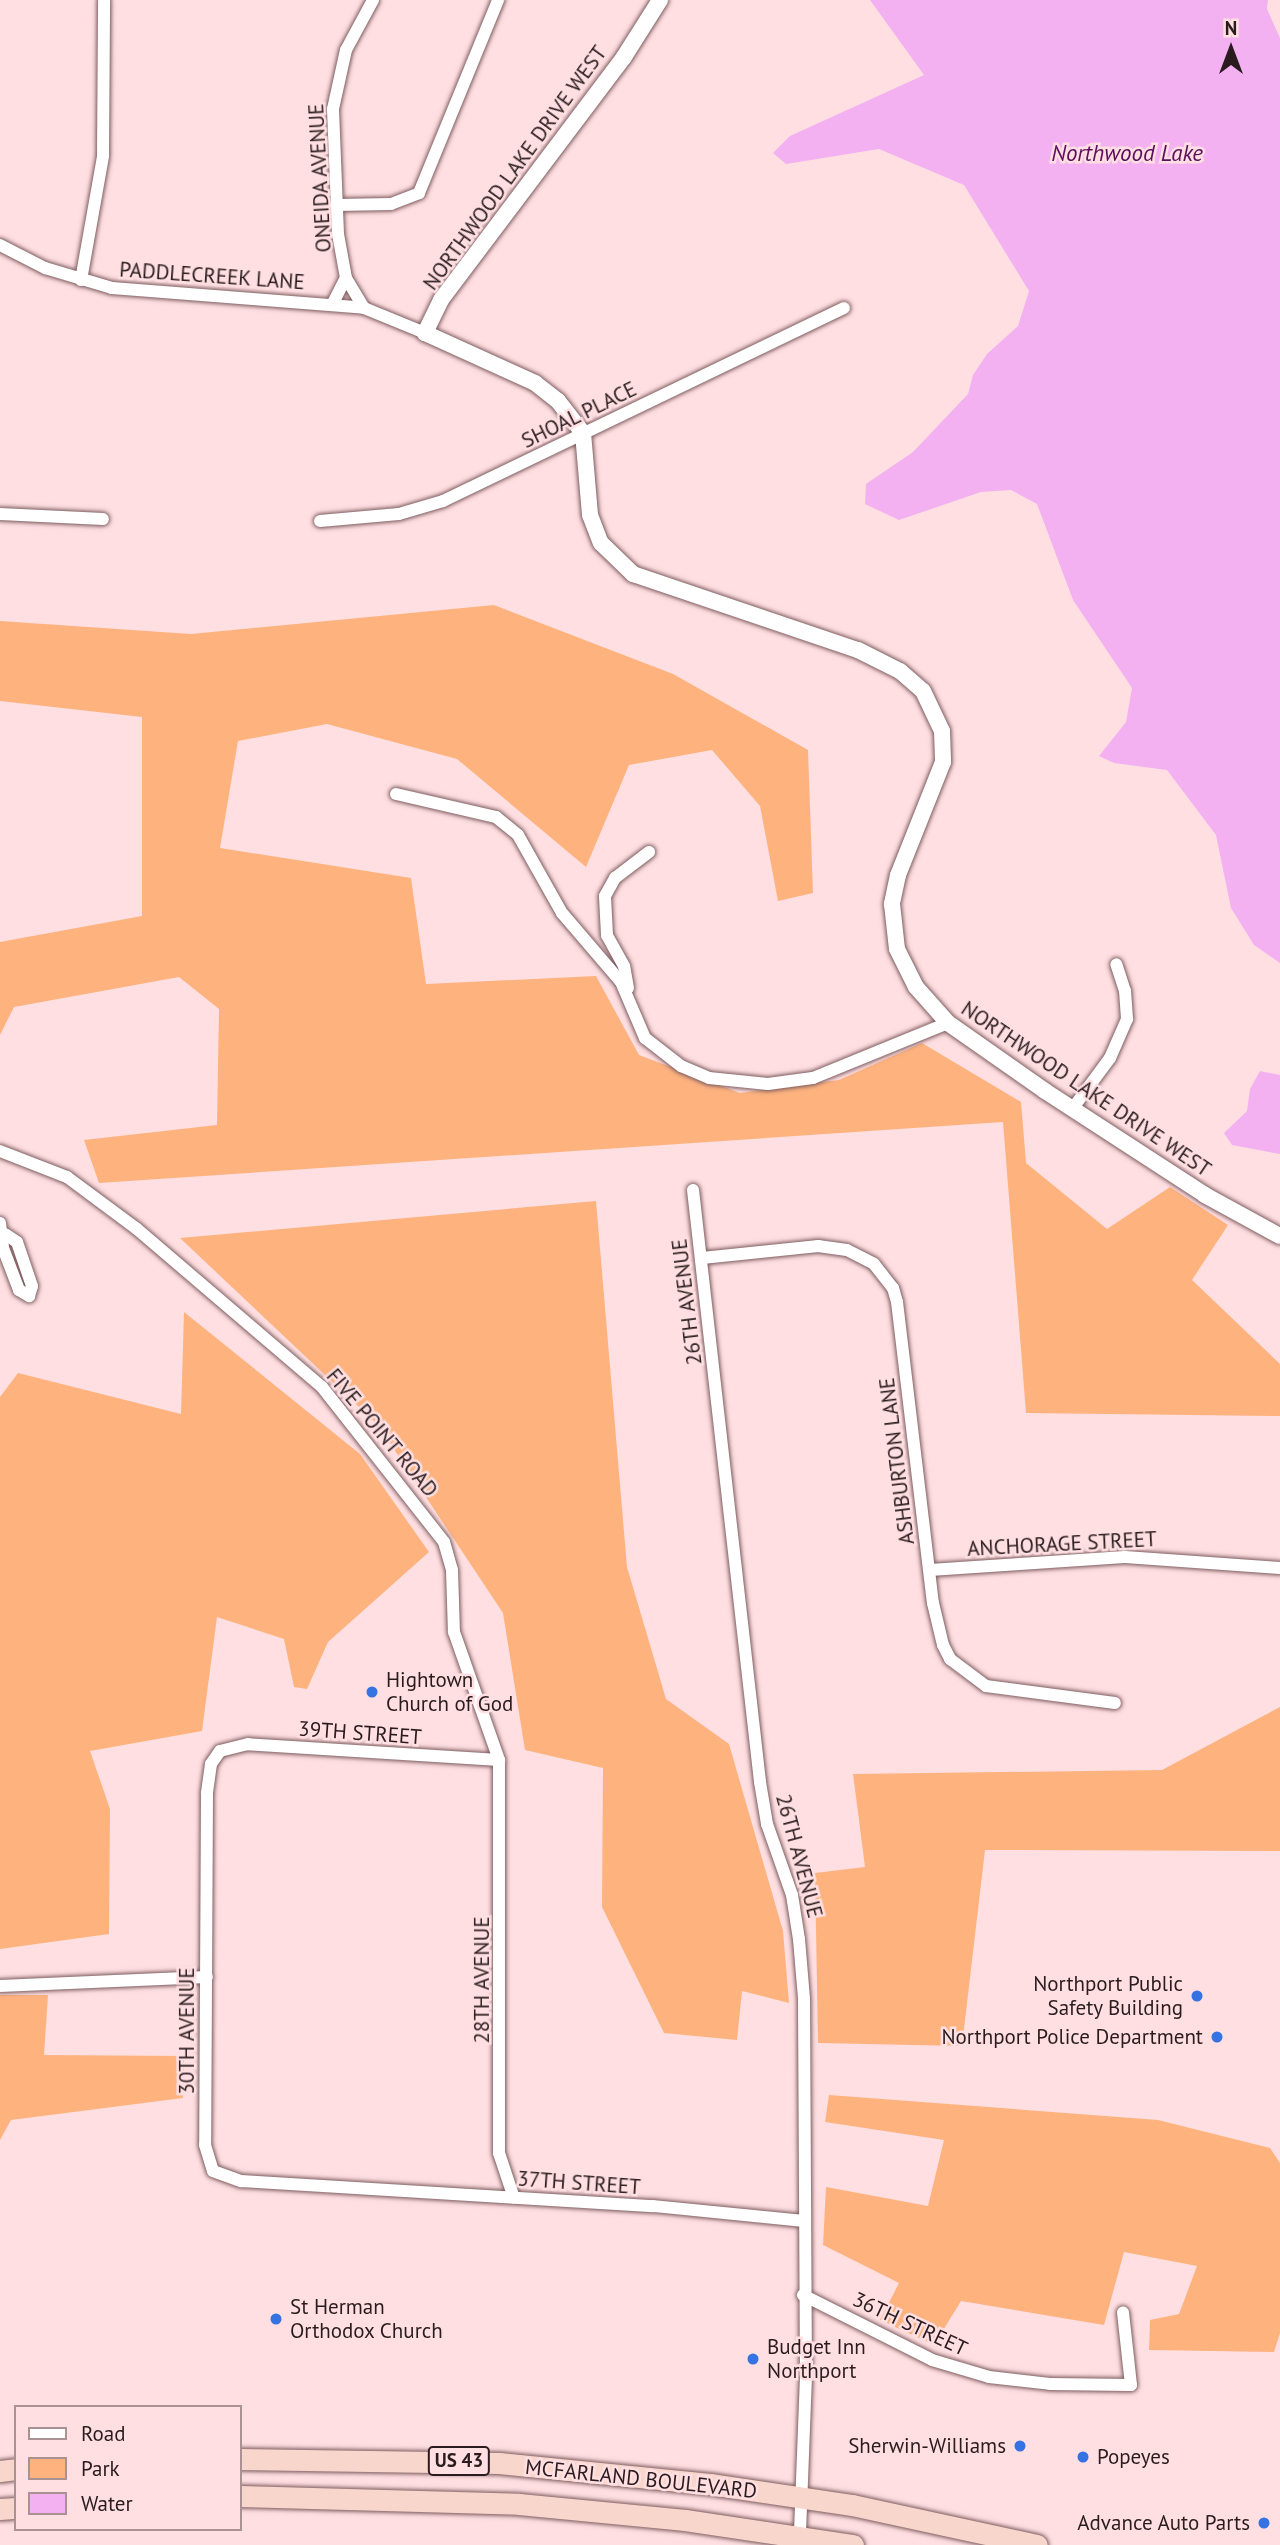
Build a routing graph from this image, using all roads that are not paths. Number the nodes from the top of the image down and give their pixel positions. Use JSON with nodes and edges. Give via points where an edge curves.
{"nodes":[{"id":1,"x":104,"y":0,"type":"edge"},
{"id":2,"x":373,"y":0,"type":"edge"},
{"id":3,"x":498,"y":0,"type":"edge"},
{"id":4,"x":660,"y":0,"type":"edge"},
{"id":5,"x":336,"y":205,"type":"junction"},
{"id":6,"x":0,"y":245,"type":"edge"},
{"id":7,"x":346,"y":278,"type":"junction"},
{"id":8,"x":81,"y":280,"type":"junction"},
{"id":9,"x":332,"y":304,"type":"junction"},
{"id":10,"x":364,"y":308,"type":"junction"},
{"id":11,"x":844,"y":308,"type":"dead end"},
{"id":12,"x":425,"y":333,"type":"junction"},
{"id":13,"x":583,"y":433,"type":"junction"},
{"id":14,"x":0,"y":514,"type":"edge"},
{"id":15,"x":103,"y":519,"type":"dead end"},
{"id":16,"x":320,"y":521,"type":"dead end"},
{"id":17,"x":396,"y":794,"type":"dead end"},
{"id":18,"x":649,"y":852,"type":"dead end"},
{"id":19,"x":1116,"y":964,"type":"dead end"},
{"id":20,"x":628,"y":996,"type":"junction"},
{"id":21,"x":948,"y":1023,"type":"junction"},
{"id":22,"x":1073,"y":1108,"type":"junction"},
{"id":23,"x":0,"y":1153,"type":"edge"},
{"id":24,"x":693,"y":1190,"type":"dead end"},
{"id":25,"x":2,"y":1228,"type":"edge"},
{"id":26,"x":1280,"y":1236,"type":"edge"},
{"id":27,"x":702,"y":1258,"type":"junction"},
{"id":28,"x":24,"y":1263,"type":"junction"},
{"id":29,"x":11,"y":1268,"type":"junction"},
{"id":30,"x":1280,"y":1568,"type":"edge"},
{"id":31,"x":930,"y":1570,"type":"junction"},
{"id":32,"x":1115,"y":1703,"type":"dead end"},
{"id":33,"x":220,"y":1751,"type":"joint"},
{"id":34,"x":499,"y":1760,"type":"junction"},
{"id":35,"x":207,"y":1977,"type":"junction"},
{"id":36,"x":0,"y":1986,"type":"edge"},
{"id":37,"x":351,"y":2188,"type":"joint"},
{"id":38,"x":514,"y":2198,"type":"junction"},
{"id":39,"x":803,"y":2221,"type":"junction"},
{"id":40,"x":803,"y":2295,"type":"junction"},
{"id":41,"x":1123,"y":2312,"type":"dead end"},
{"id":42,"x":242,"y":2459,"type":"edge"},
{"id":43,"x":242,"y":2496,"type":"edge"},
{"id":44,"x":802,"y":2497,"type":"junction"},
{"id":45,"x":800,"y":2535,"type":"junction"},
{"id":46,"x":853,"y":2545,"type":"edge"},
{"id":47,"x":1037,"y":2545,"type":"edge"}],
"edges":[{"from":1,"to":8,"type":"street","via":[[103,156]]},
{"from":2,"to":5,"type":"street","name":"ONEIDA AVENUE","via":[[346,50],[335,94]]},
{"from":3,"to":5,"type":"street","via":[[419,193],[391,204]]},
{"from":4,"to":12,"type":"street","name":"NORTHWOOD LAKE DRIVE WEST","via":[[624,57],[441,300]]},
{"from":5,"to":7,"type":"street","name":"ONEIDA AVENUE"},
{"from":6,"to":8,"type":"street","name":"PADDLECREEK LANE"},
{"from":7,"to":9,"type":"street","name":"ONEIDA AVENUE"},
{"from":7,"to":10,"type":"street","name":"ONEIDA AVENUE"},
{"from":8,"to":9,"type":"street","name":"PADDLECREEK LANE","via":[[126,290]]},
{"from":9,"to":10,"type":"street","name":"PADDLECREEK LANE"},
{"from":10,"to":12,"type":"street","name":"PADDLECREEK LANE"},
{"from":11,"to":13,"type":"street","name":"SHOAL PLACE"},
{"from":12,"to":13,"type":"street","via":[[535,383],[558,401]]},
{"from":13,"to":16,"type":"street","name":"SHOAL PLACE","via":[[435,503],[384,516]]},
{"from":13,"to":21,"type":"street","name":"NORTHWOOD LAKE DRIVE WEST","via":[[590,515],[601,543],[625,568],[667,588],[858,650],[900,671],[923,691],[940,723],[943,762],[898,875],[892,919],[897,949],[909,975]]},
{"from":14,"to":15,"type":"street"},
{"from":17,"to":20,"type":"street","via":[[496,817],[518,835],[561,910]]},
{"from":18,"to":20,"type":"street","via":[[615,878],[605,896],[607,935],[624,966]]},
{"from":19,"to":22,"type":"street","via":[[1128,1018],[1110,1058]]},
{"from":20,"to":21,"type":"street","via":[[655,1050],[709,1078],[739,1083],[813,1078]]},
{"from":21,"to":22,"type":"street","name":"NORTHWOOD LAKE DRIVE WEST"},
{"from":22,"to":26,"type":"street","name":"NORTHWOOD LAKE DRIVE WEST","via":[[1205,1195]]},
{"from":23,"to":34,"type":"street","name":"FIVE POINT ROAD","via":[[66,1177],[136,1229],[343,1409],[444,1542],[452,1570],[454,1632]]},
{"from":24,"to":27,"type":"street","name":"26TH AVENUE"},
{"from":25,"to":28,"type":"street","via":[[18,1242]]},
{"from":25,"to":29,"type":"street"},
{"from":27,"to":31,"type":"street","name":"ASHBURTON LANE","via":[[832,1248],[874,1264],[893,1287]]},
{"from":27,"to":39,"type":"street","name":"26TH AVENUE","via":[[762,1796],[799,1939],[804,1999]]},
{"from":28,"to":29,"type":"street"},
{"from":28,"to":29,"type":"street","via":[[32,1286],[30,1300],[19,1290]]},
{"from":30,"to":31,"type":"street","name":"ANCHORAGE STREET","via":[[1125,1557]]},
{"from":31,"to":32,"type":"street","name":"ASHBURTON LANE","via":[[943,1646],[973,1678],[1001,1690]]},
{"from":33,"to":34,"type":"street","name":"39TH STREET","via":[[248,1744]]},
{"from":33,"to":35,"type":"street","name":"30TH AVENUE","via":[[211,1763],[207,1794]]},
{"from":34,"to":38,"type":"street","name":"28TH AVENUE","via":[[499,2145],[501,2168]]},
{"from":35,"to":36,"type":"street"},
{"from":35,"to":37,"type":"street","name":"30TH AVENUE","via":[[205,2144],[213,2171],[242,2182]]},
{"from":37,"to":38,"type":"street","name":"37TH STREET"},
{"from":38,"to":39,"type":"street","name":"37TH STREET"},
{"from":39,"to":40,"type":"street","name":"26TH AVENUE"},
{"from":40,"to":41,"type":"street","name":"36TH STREET","via":[[960,2370],[1050,2384],[1130,2385]]},
{"from":40,"to":44,"type":"street","name":"26TH AVENUE"},
{"from":42,"to":44,"type":"highway","name":"MCFARLAND BOULEVARD","number":"US 43","via":[[499,2463]]},
{"from":43,"to":45,"type":"highway","name":"MCFARLAND BOULEVARD","number":"US 43","via":[[519,2504]]},
{"from":44,"to":45,"type":"street","name":"26TH AVENUE"},
{"from":44,"to":47,"type":"highway","name":"MCFARLAND BOULEVARD","number":"US 43"},
{"from":45,"to":46,"type":"highway","name":"MCFARLAND BOULEVARD","number":"US 43"}]}
